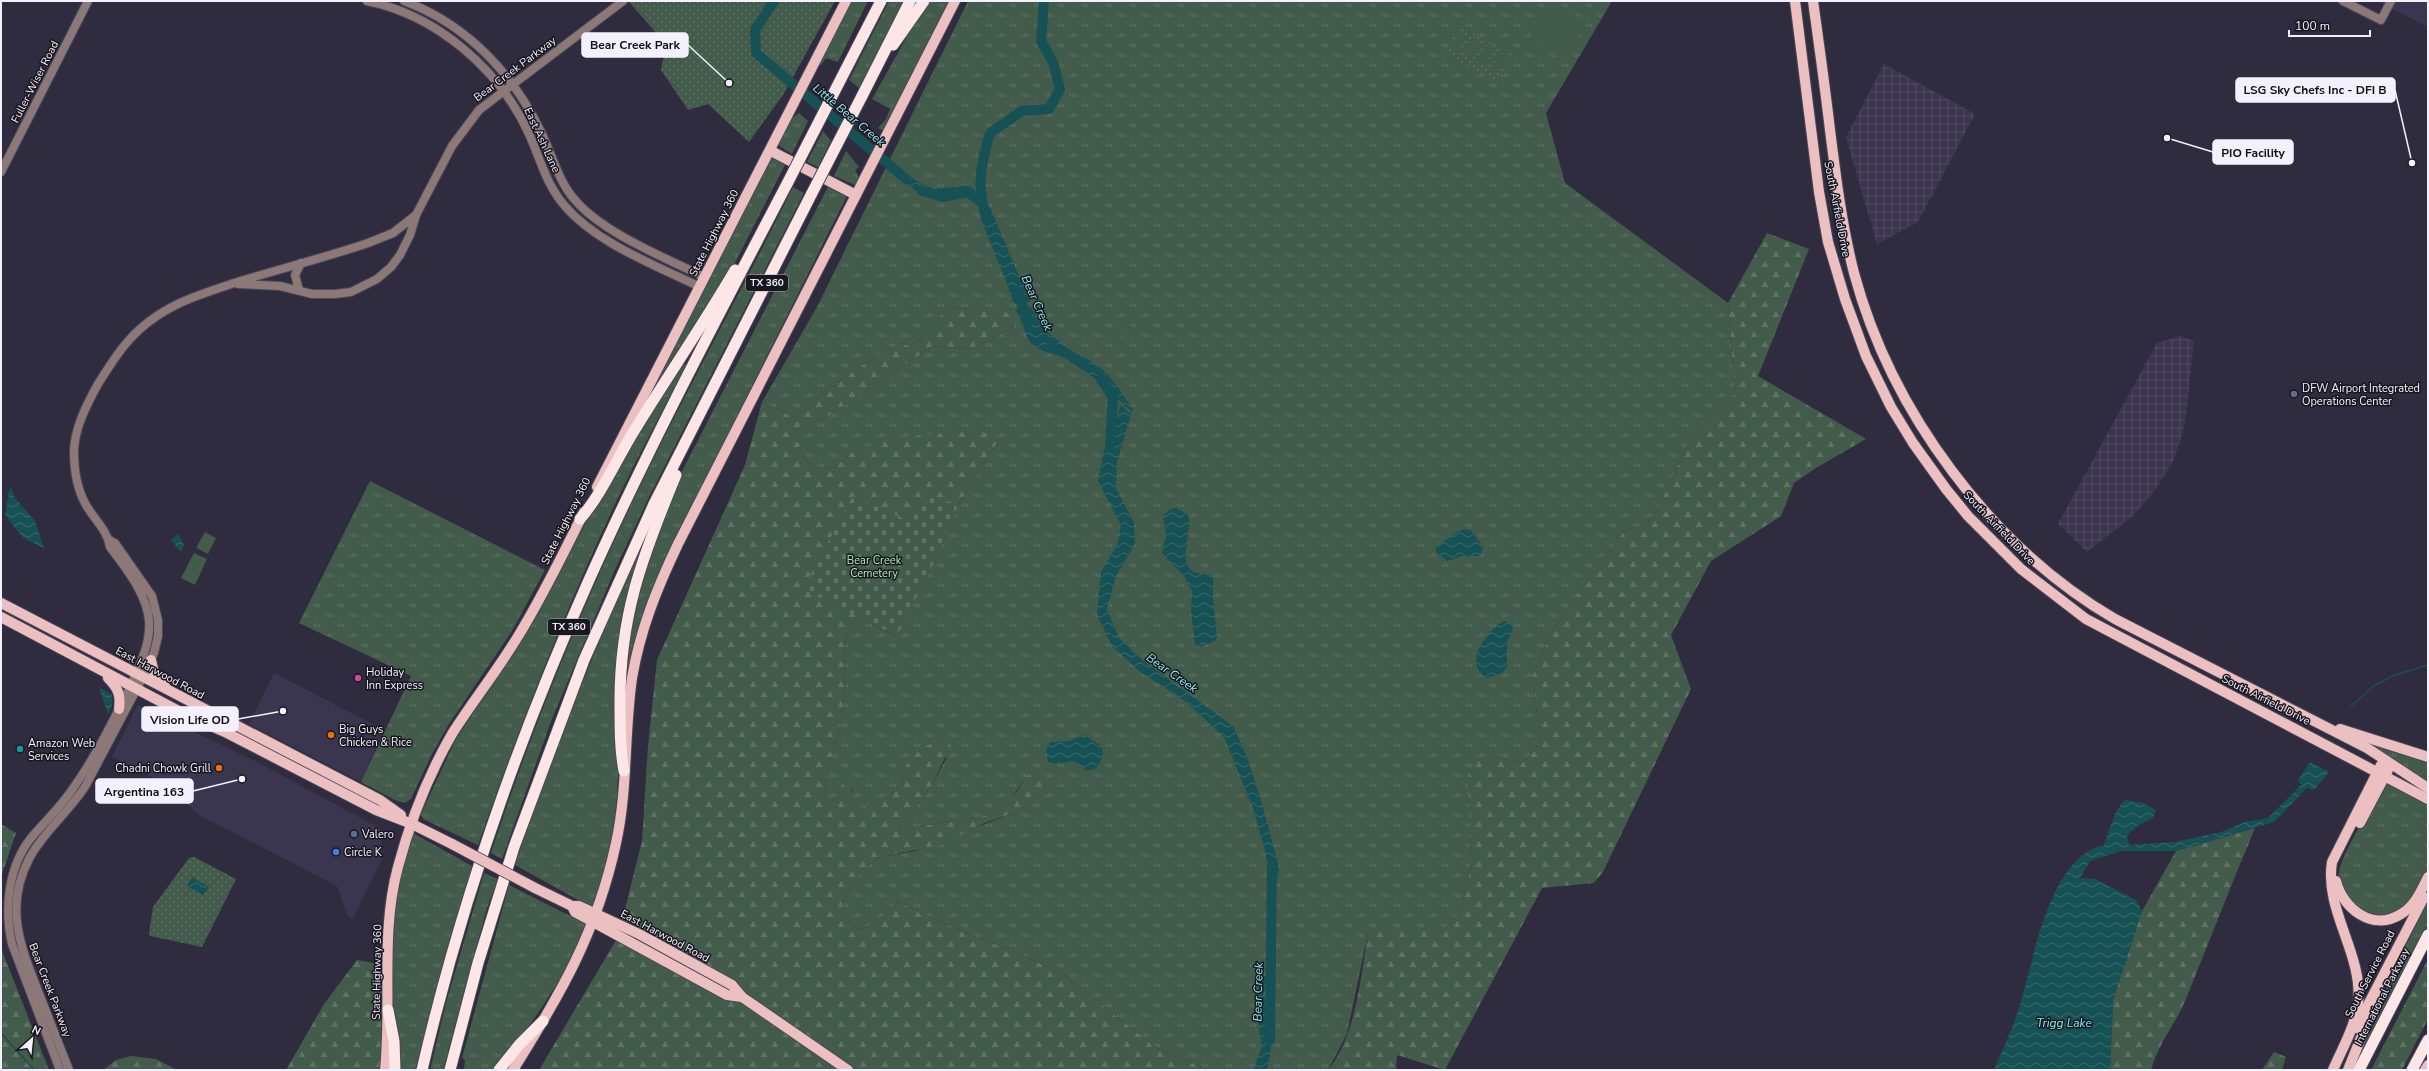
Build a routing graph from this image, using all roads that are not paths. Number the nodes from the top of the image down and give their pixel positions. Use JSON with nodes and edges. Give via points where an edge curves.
{"nodes":[{"id":1,"x":88,"y":1,"type":"edge"},
{"id":2,"x":367,"y":1,"type":"edge"},
{"id":3,"x":404,"y":1,"type":"edge"},
{"id":4,"x":623,"y":1,"type":"edge"},
{"id":5,"x":846,"y":1,"type":"edge"},
{"id":6,"x":873,"y":1,"type":"edge"},
{"id":7,"x":881,"y":1,"type":"edge"},
{"id":8,"x":910,"y":1,"type":"edge"},
{"id":9,"x":924,"y":1,"type":"edge"},
{"id":10,"x":955,"y":1,"type":"edge"},
{"id":11,"x":1795,"y":1,"type":"edge"},
{"id":12,"x":1813,"y":1,"type":"edge"},
{"id":13,"x":2343,"y":1,"type":"edge"},
{"id":14,"x":2391,"y":1,"type":"edge"},
{"id":15,"x":856,"y":50,"type":"junction"},
{"id":16,"x":882,"y":59,"type":"junction"},
{"id":17,"x":512,"y":83,"type":"junction"},
{"id":18,"x":503,"y":90,"type":"junction"},
{"id":19,"x":543,"y":137,"type":"junction"},
{"id":20,"x":532,"y":142,"type":"junction"},
{"id":21,"x":771,"y":151,"type":"junction"},
{"id":22,"x":1,"y":172,"type":"edge"},
{"id":23,"x":856,"y":195,"type":"junction"},
{"id":24,"x":775,"y":208,"type":"junction"},
{"id":25,"x":416,"y":215,"type":"junction"},
{"id":26,"x":1842,"y":216,"type":"junction"},
{"id":27,"x":1824,"y":219,"type":"junction"},
{"id":28,"x":300,"y":263,"type":"junction"},
{"id":29,"x":704,"y":277,"type":"junction"},
{"id":30,"x":231,"y":284,"type":"junction"},
{"id":31,"x":700,"y":287,"type":"junction"},
{"id":32,"x":299,"y":290,"type":"junction"},
{"id":33,"x":686,"y":442,"type":"junction"},
{"id":34,"x":580,"y":519,"type":"junction"},
{"id":35,"x":109,"y":540,"type":"junction"},
{"id":36,"x":1,"y":603,"type":"edge"},
{"id":37,"x":1,"y":617,"type":"edge"},
{"id":38,"x":151,"y":660,"type":"junction"},
{"id":39,"x":88,"y":664,"type":"junction"},
{"id":40,"x":139,"y":675,"type":"junction"},
{"id":41,"x":133,"y":688,"type":"junction"},
{"id":42,"x":169,"y":691,"type":"junction"},
{"id":43,"x":119,"y":709,"type":"junction"},
{"id":44,"x":2307,"y":718,"type":"junction"},
{"id":45,"x":284,"y":750,"type":"junction"},
{"id":46,"x":2428,"y":757,"type":"edge"},
{"id":47,"x":280,"y":760,"type":"junction"},
{"id":48,"x":2389,"y":760,"type":"junction"},
{"id":49,"x":624,"y":771,"type":"junction"},
{"id":50,"x":2382,"y":773,"type":"junction"},
{"id":51,"x":2428,"y":788,"type":"edge"},
{"id":52,"x":2428,"y":798,"type":"edge"},
{"id":53,"x":412,"y":824,"type":"junction"},
{"id":54,"x":2428,"y":877,"type":"edge"},
{"id":55,"x":2428,"y":890,"type":"edge"},
{"id":56,"x":595,"y":918,"type":"junction"},
{"id":57,"x":2428,"y":935,"type":"edge"},
{"id":58,"x":2388,"y":967,"type":"junction"},
{"id":59,"x":388,"y":1010,"type":"junction"},
{"id":60,"x":543,"y":1021,"type":"junction"},
{"id":61,"x":2428,"y":1040,"type":"edge"},
{"id":62,"x":2428,"y":1065,"type":"edge"},
{"id":63,"x":60,"y":1070,"type":"edge"},
{"id":64,"x":69,"y":1070,"type":"edge"},
{"id":65,"x":385,"y":1070,"type":"edge"},
{"id":66,"x":395,"y":1070,"type":"edge"},
{"id":67,"x":422,"y":1070,"type":"edge"},
{"id":68,"x":450,"y":1070,"type":"edge"},
{"id":69,"x":499,"y":1070,"type":"edge"},
{"id":70,"x":513,"y":1070,"type":"edge"},
{"id":71,"x":848,"y":1070,"type":"edge"},
{"id":72,"x":2334,"y":1070,"type":"edge"},
{"id":73,"x":2348,"y":1070,"type":"edge"},
{"id":74,"x":2359,"y":1070,"type":"edge"},
{"id":75,"x":2412,"y":1070,"type":"edge"},
{"id":76,"x":2425,"y":1070,"type":"edge"}],
"edges":[{"from":1,"to":22,"type":"street","name":"Fuller-Wiser Road"},
{"from":2,"to":18,"type":"street","name":"East Ash Lane","via":[[408,15],[434,29],[471,56],[489,72]]},
{"from":3,"to":17,"type":"street","name":"East Ash Lane","via":[[420,6],[469,38],[497,64]]},
{"from":4,"to":17,"type":"street","name":"Bear Creek Parkway"},
{"from":5,"to":21,"type":"main road","name":"State Highway 360"},
{"from":6,"to":15,"type":"highway","via":[[858,34]]},
{"from":7,"to":15,"type":"highway","number":"TX 360"},
{"from":8,"to":16,"type":"highway","number":"TX 360"},
{"from":9,"to":16,"type":"highway","via":[[910,24]]},
{"from":10,"to":23,"type":"main road"},
{"from":11,"to":27,"type":"main road","name":"South Airfield Drive"},
{"from":12,"to":26,"type":"main road","name":"South Airfield Drive"},
{"from":13,"to":14,"type":"street","via":[[2381,20]]},
{"from":15,"to":24,"type":"highway","number":"TX 360","bridge":true},
{"from":16,"to":33,"type":"highway","number":"TX 360","bridge":true},
{"from":17,"to":18,"type":"street","name":"Bear Creek Parkway"},
{"from":17,"to":19,"type":"street","name":"East Ash Lane","via":[[526,102]]},
{"from":18,"to":20,"type":"street","name":"East Ash Lane","via":[[515,107]]},
{"from":18,"to":25,"type":"street","name":"Bear Creek Parkway","via":[[479,110],[463,129]]},
{"from":19,"to":20,"type":"street"},
{"from":19,"to":29,"type":"street","name":"East Ash Lane","via":[[564,184],[592,218]]},
{"from":20,"to":31,"type":"street","name":"East Ash Lane","via":[[555,193],[580,222],[611,242]]},
{"from":21,"to":23,"type":"main road"},
{"from":21,"to":29,"type":"main road","name":"State Highway 360"},
{"from":23,"to":49,"type":"main road","via":[[655,593],[645,620],[632,679]]},
{"from":24,"to":34,"type":"highway","via":[[760,223],[718,300],[635,429],[590,508]]},
{"from":24,"to":67,"type":"highway","number":"TX 360","via":[[630,493],[543,689],[514,765],[467,907]]},
{"from":25,"to":28,"type":"street","name":"Bear Creek Parkway","via":[[393,233]]},
{"from":25,"to":32,"type":"street","name":"Bear Creek Parkway","via":[[400,255],[391,267],[368,285],[351,292],[335,294],[312,294]]},
{"from":26,"to":27,"type":"main road"},
{"from":26,"to":44,"type":"main road","name":"South Airfield Drive","via":[[1855,275],[1880,349],[1898,386],[1920,425],[1950,468],[2007,534],[2058,580],[2104,613]]},
{"from":27,"to":50,"type":"main road","name":"South Airfield Drive","via":[[1845,299],[1866,356],[1908,435],[1968,516],[2035,581],[2086,619]]},
{"from":28,"to":30,"type":"street","name":"Bear Creek Parkway"},
{"from":28,"to":32,"type":"street","via":[[295,275]]},
{"from":29,"to":31,"type":"main road","name":"State Highway 360"},
{"from":30,"to":32,"type":"street","name":"Bear Creek Parkway","via":[[280,286]]},
{"from":30,"to":35,"type":"street","name":"Bear Creek Parkway","via":[[185,299],[140,329],[114,358],[89,400],[79,424],[74,451],[75,474],[86,505]]},
{"from":31,"to":34,"type":"main road","name":"State Highway 360"},
{"from":33,"to":49,"type":"highway","via":[[682,461],[640,568],[624,633],[620,686],[621,751]]},
{"from":33,"to":68,"type":"highway","number":"TX 360","via":[[616,586],[575,682],[541,772],[490,924]]},
{"from":34,"to":53,"type":"main road","name":"State Highway 360","via":[[516,640],[449,741]]},
{"from":35,"to":38,"type":"street","name":"Bear Creek Parkway","via":[[115,543],[152,596],[158,628],[157,644]]},
{"from":35,"to":40,"type":"street","name":"Bear Creek Parkway","via":[[110,547],[143,599],[148,615],[148,640]]},
{"from":36,"to":40,"type":"main road","name":"East Harwood Road"},
{"from":37,"to":39,"type":"main road","name":"East Harwood Road"},
{"from":38,"to":40,"type":"street","name":"Bear Creek Parkway"},
{"from":38,"to":42,"type":"main road","via":[[154,673]]},
{"from":39,"to":41,"type":"main road","name":"East Harwood Road"},
{"from":39,"to":43,"type":"main road","via":[[116,685],[120,698]]},
{"from":40,"to":41,"type":"street","name":"Bear Creek Parkway"},
{"from":40,"to":42,"type":"main road","name":"East Harwood Road"},
{"from":41,"to":43,"type":"street","name":"Bear Creek Parkway"},
{"from":41,"to":47,"type":"main road","name":"East Harwood Road"},
{"from":41,"to":64,"type":"street","name":"Bear Creek Parkway","via":[[75,802],[44,836],[31,856],[22,875],[17,897],[16,923],[21,948]]},
{"from":42,"to":45,"type":"main road","name":"East Harwood Road"},
{"from":43,"to":63,"type":"street","name":"Bear Creek Parkway","via":[[75,787],[30,839],[18,862],[8,902],[8,928],[18,966]]},
{"from":44,"to":46,"type":"main road"},
{"from":44,"to":48,"type":"main road","name":"South Airfield Drive"},
{"from":45,"to":47,"type":"main road"},
{"from":45,"to":53,"type":"main road","name":"East Harwood Road","via":[[380,800]]},
{"from":47,"to":53,"type":"main road","name":"East Harwood Road","via":[[376,810]]},
{"from":48,"to":50,"type":"main road"},
{"from":48,"to":51,"type":"main road","name":"South Airfield Drive"},
{"from":49,"to":56,"type":"main road","via":[[616,843]]},
{"from":50,"to":52,"type":"main road","name":"South Airfield Drive"},
{"from":50,"to":54,"type":"main road","via":[[2338,864],[2336,876],[2339,890],[2357,914],[2369,919],[2382,920],[2402,914],[2412,906]]},
{"from":50,"to":72,"type":"main road","via":[[2332,862],[2330,872],[2332,891],[2356,969],[2358,990],[2356,1012]]},
{"from":53,"to":56,"type":"main road","name":"East Harwood Road","bridge":true,"via":[[572,906],[575,912]]},
{"from":53,"to":59,"type":"main road","name":"State Highway 360","via":[[398,867],[392,899],[387,947]]},
{"from":55,"to":58,"type":"main road","name":"South Service Road"},
{"from":56,"to":60,"type":"main road","via":[[570,974]]},
{"from":56,"to":71,"type":"main road","name":"East Harwood Road","via":[[727,995],[742,997]]},
{"from":57,"to":74,"type":"highway","name":"International Parkway"},
{"from":58,"to":72,"type":"main road","name":"South Service Road"},
{"from":58,"to":73,"type":"main road","via":[[2374,1011]]},
{"from":59,"to":65,"type":"main road","name":"State Highway 360"},
{"from":59,"to":66,"type":"highway","via":[[394,1041]]},
{"from":60,"to":69,"type":"highway"},
{"from":60,"to":70,"type":"main road"},
{"from":61,"to":75,"type":"highway"},
{"from":62,"to":76,"type":"main road"}]}
